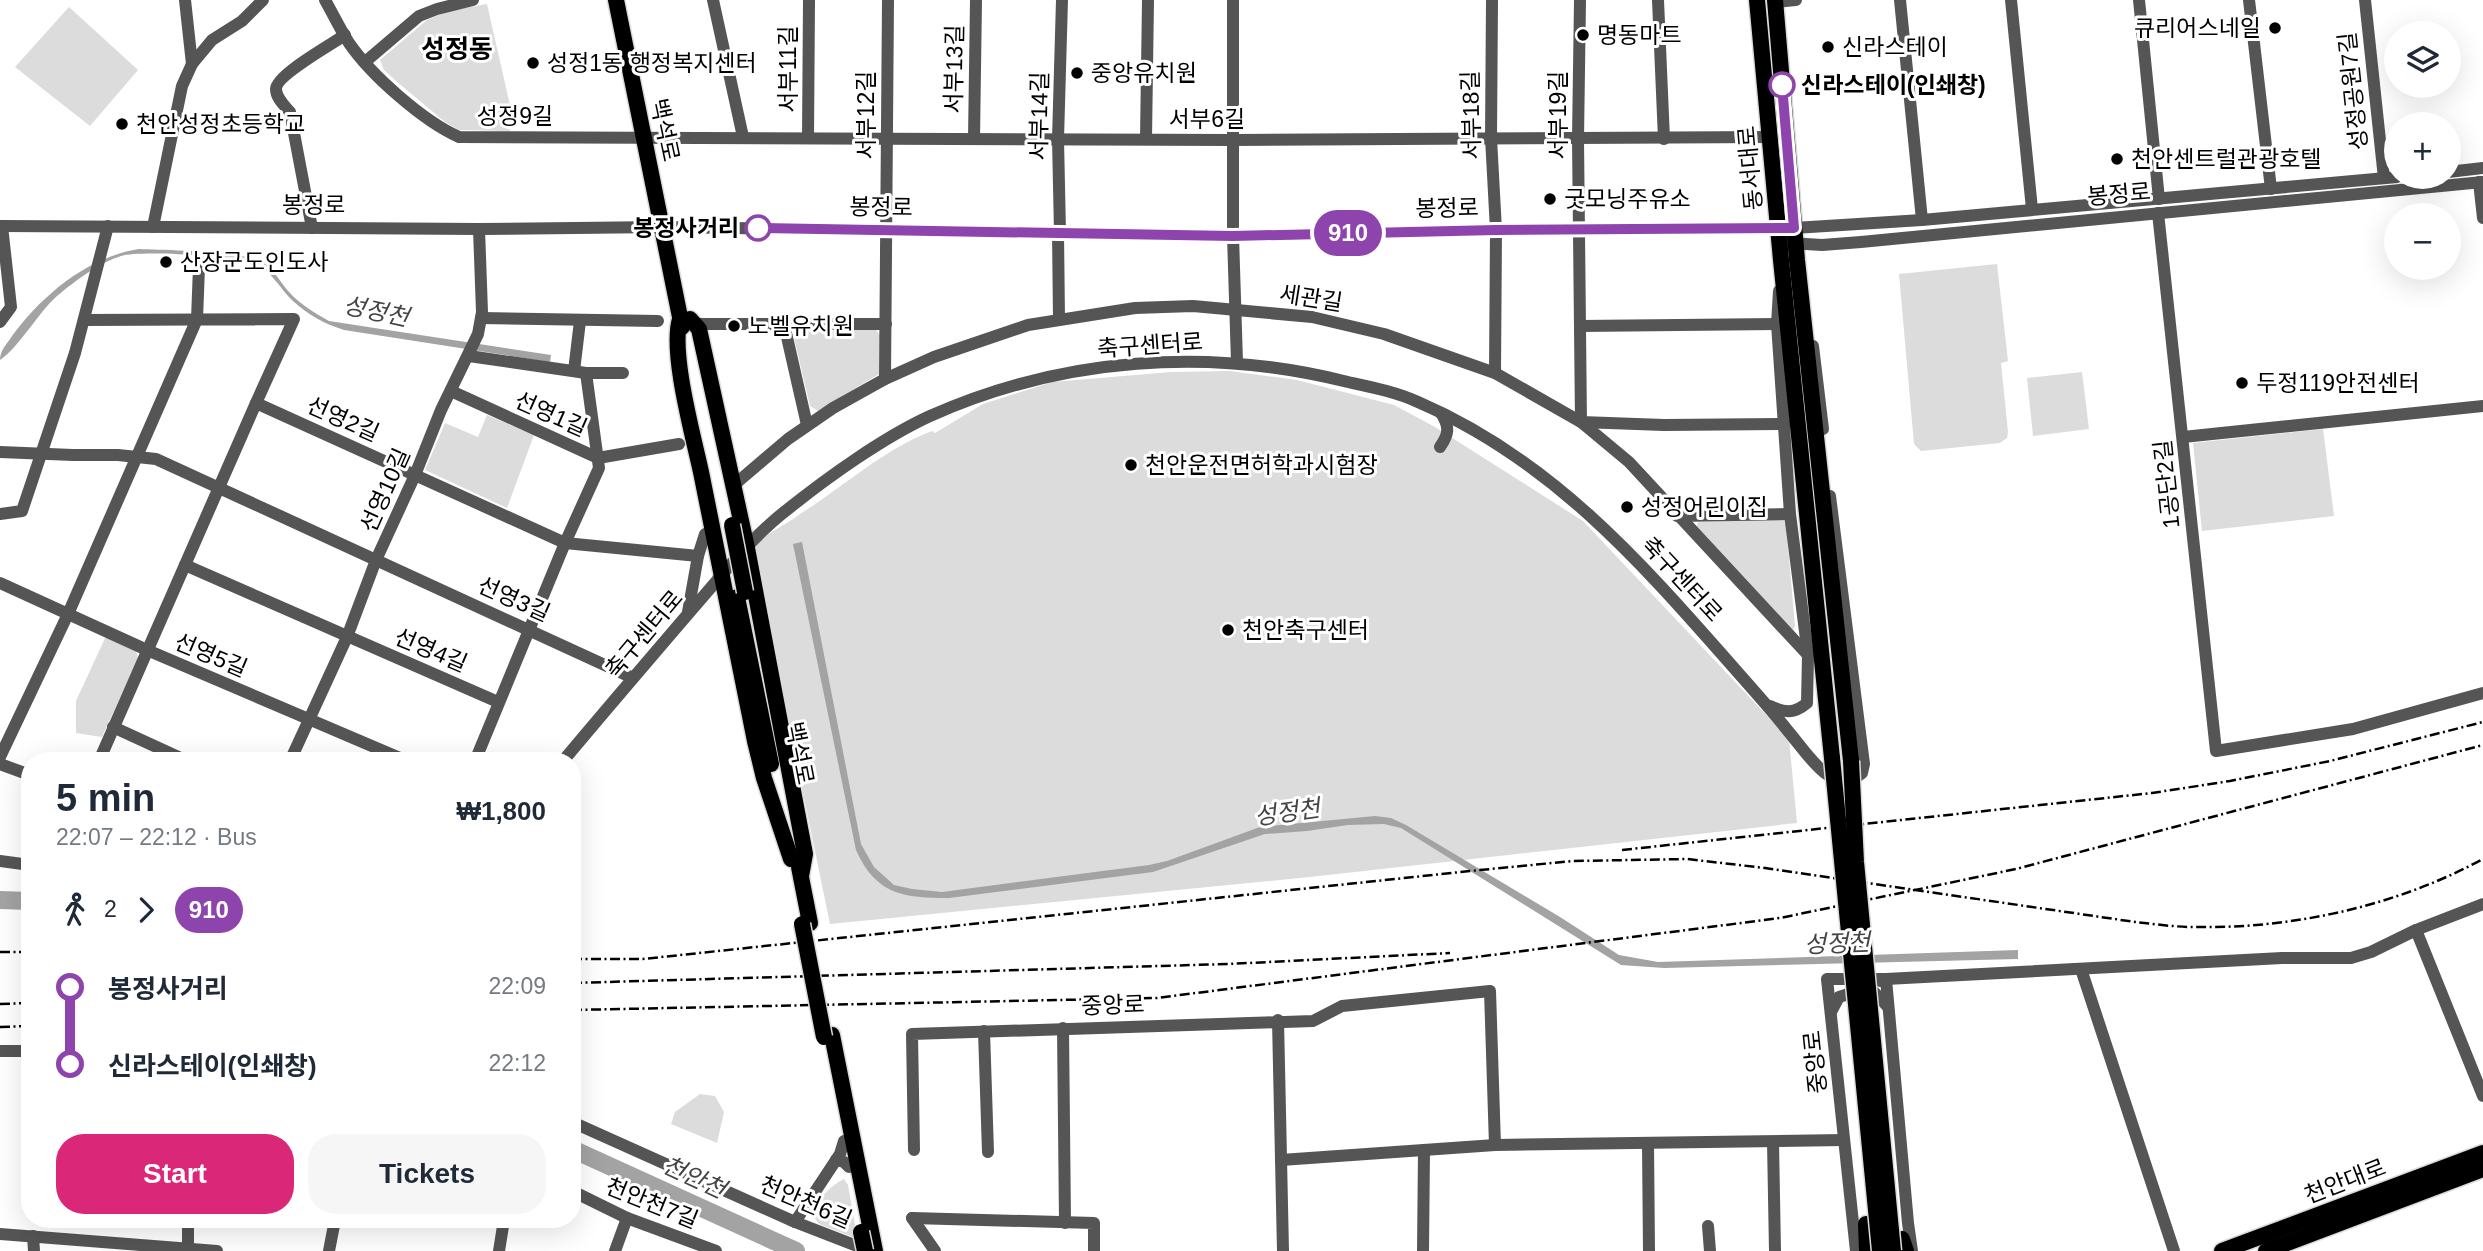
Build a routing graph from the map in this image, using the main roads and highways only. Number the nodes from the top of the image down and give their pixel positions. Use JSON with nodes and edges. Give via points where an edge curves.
{"nodes":[{"id":1,"x":616,"y":0,"type":"edge"},
{"id":2,"x":1757,"y":0,"type":"edge"},
{"id":3,"x":1775,"y":1,"type":"edge"},
{"id":4,"x":1788,"y":244,"type":"junction"},
{"id":5,"x":689,"y":320,"type":"junction"},
{"id":6,"x":741,"y":594,"type":"junction"},
{"id":7,"x":1819,"y":637,"type":"junction"},
{"id":8,"x":791,"y":859,"type":"junction"},
{"id":9,"x":800,"y":876,"type":"junction"},
{"id":10,"x":806,"y":924,"type":"junction"},
{"id":11,"x":828,"y":1036,"type":"junction"},
{"id":12,"x":2483,"y":1153,"type":"edge"},
{"id":13,"x":2483,"y":1169,"type":"edge"},
{"id":14,"x":869,"y":1245,"type":"edge"},
{"id":15,"x":1903,"y":1249,"type":"edge"},
{"id":16,"x":1867,"y":1251,"type":"edge"},
{"id":17,"x":1880,"y":1251,"type":"edge"},
{"id":18,"x":2222,"y":1251,"type":"edge"},
{"id":19,"x":2266,"y":1251,"type":"edge"}],
"edges":[{"from":1,"to":5,"type":"main road","name":"백석로","via":[[662,227]]},
{"from":2,"to":4,"type":"main road","name":"동서대로","via":[[1770,137]]},
{"from":3,"to":4,"type":"main road","name":"동서대로"},
{"from":4,"to":7,"type":"main road","name":"동서대로","via":[[1791,419]]},
{"from":4,"to":15,"type":"main road","name":"동서대로","bridge":true,"via":[[1868,878]]},
{"from":5,"to":6,"type":"main road","name":"백석로"},
{"from":5,"to":8,"type":"main road","via":[[676,331],[676,344],[764,778]]},
{"from":5,"to":9,"type":"main road","via":[[702,344],[747,548],[805,854]]},
{"from":6,"to":8,"type":"main road","name":"백석로"},
{"from":6,"to":9,"type":"main road","name":"백석로"},
{"from":7,"to":16,"type":"main road","via":[[1830,829]]},
{"from":7,"to":17,"type":"main road","bridge":true},
{"from":8,"to":10,"type":"main road","name":"백석로"},
{"from":9,"to":10,"type":"main road","name":"백석로"},
{"from":10,"to":11,"type":"main road","bridge":true},
{"from":11,"to":14,"type":"main road"},
{"from":11,"to":14,"type":"main road","via":[[844,1141],[842,1164]]},
{"from":12,"to":18,"type":"main road","name":"천안대로"},
{"from":13,"to":19,"type":"main road","name":"천안대로"}]}
